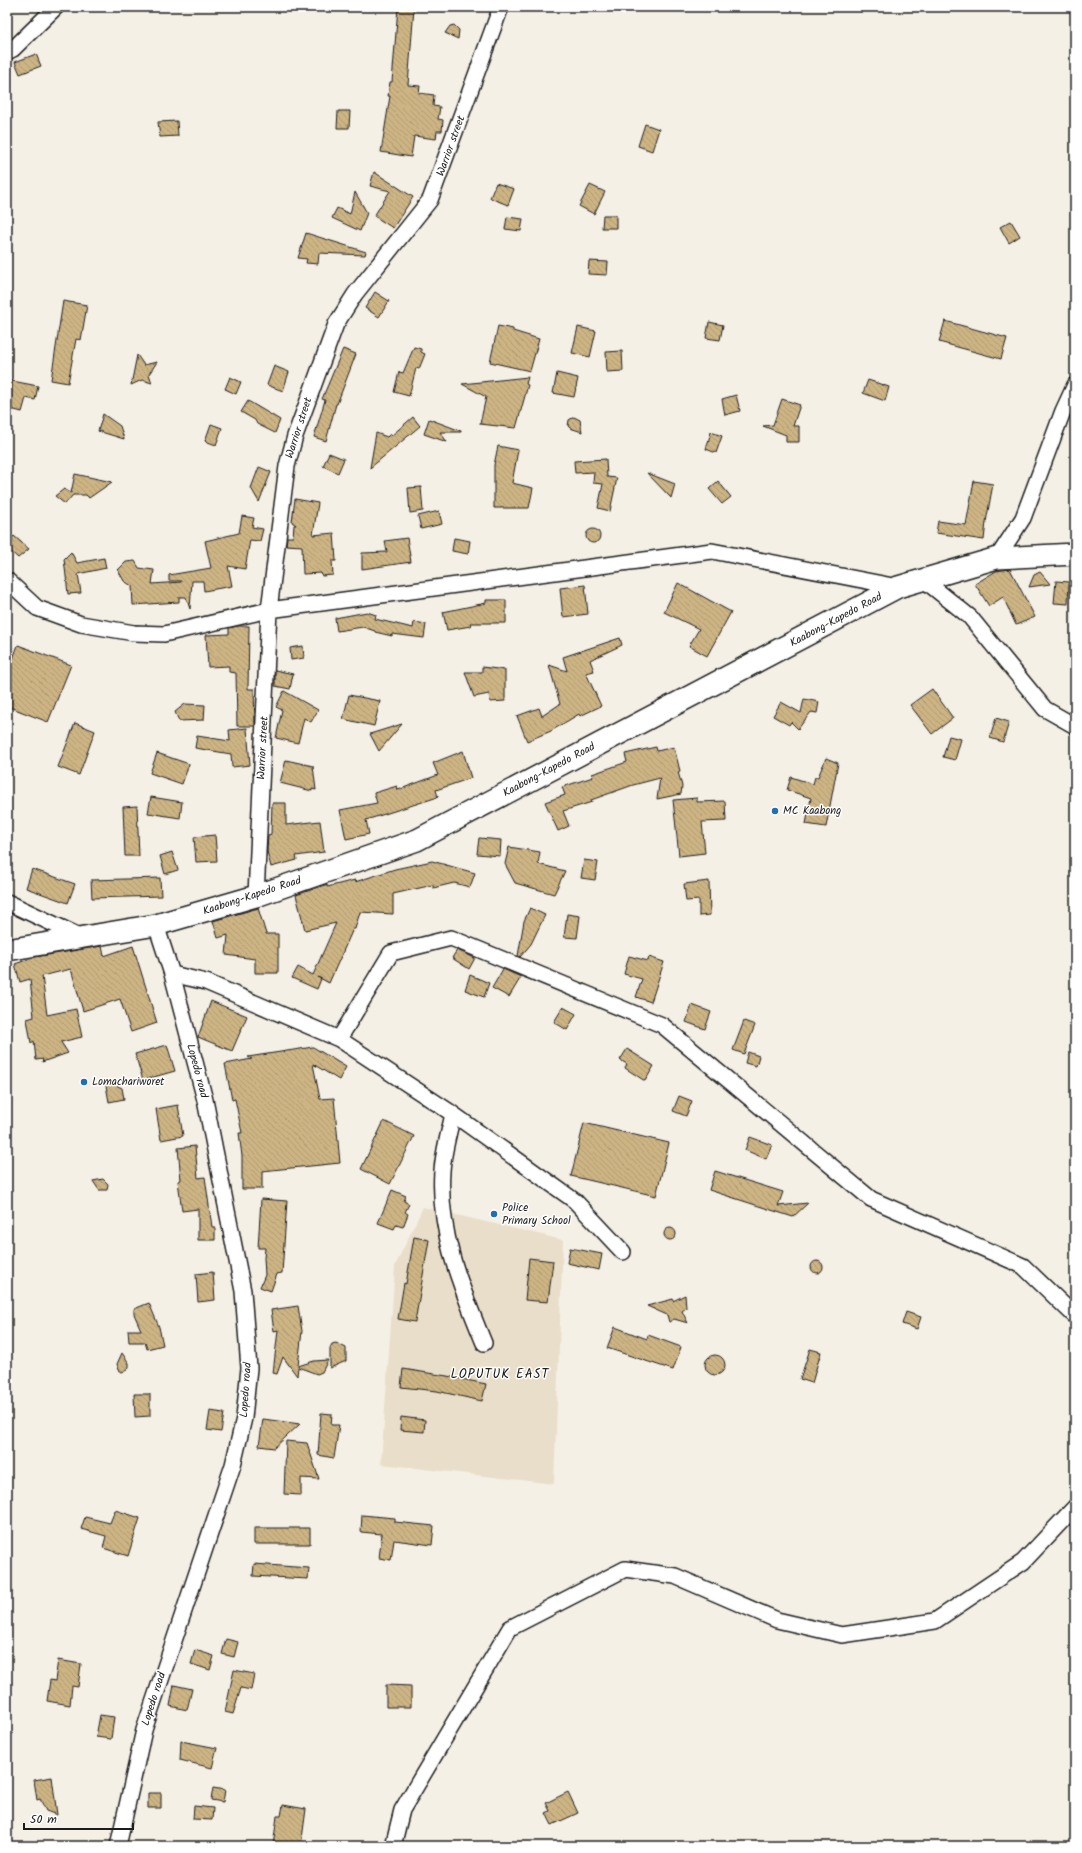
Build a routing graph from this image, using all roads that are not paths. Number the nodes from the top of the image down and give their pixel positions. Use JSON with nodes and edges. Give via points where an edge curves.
{"nodes":[{"id":1,"x":56,"y":7,"type":"edge"},
{"id":2,"x":501,"y":7,"type":"edge"},
{"id":3,"x":7,"y":52,"type":"edge"},
{"id":4,"x":1075,"y":385,"type":"edge"},
{"id":5,"x":1075,"y":554,"type":"edge"},
{"id":6,"x":997,"y":558,"type":"junction"},
{"id":7,"x":7,"y":580,"type":"edge"},
{"id":8,"x":924,"y":580,"type":"junction"},
{"id":9,"x":898,"y":587,"type":"junction"},
{"id":10,"x":269,"y":610,"type":"junction"},
{"id":11,"x":1075,"y":726,"type":"edge"},
{"id":12,"x":256,"y":896,"type":"junction"},
{"id":13,"x":7,"y":902,"type":"edge"},
{"id":14,"x":156,"y":925,"type":"junction"},
{"id":15,"x":83,"y":938,"type":"junction"},
{"id":16,"x":7,"y":950,"type":"edge"},
{"id":17,"x":172,"y":974,"type":"junction"},
{"id":18,"x":339,"y":1039,"type":"junction"},
{"id":19,"x":453,"y":1114,"type":"junction"},
{"id":20,"x":623,"y":1252,"type":"dead end"},
{"id":21,"x":1075,"y":1316,"type":"edge"},
{"id":22,"x":484,"y":1343,"type":"dead end"},
{"id":23,"x":1075,"y":1507,"type":"edge"},
{"id":24,"x":118,"y":1846,"type":"edge"},
{"id":25,"x":393,"y":1846,"type":"edge"}],
"edges":[{"from":1,"to":3,"type":"street","via":[[14,49]]},
{"from":2,"to":10,"type":"street","name":"Warrior street","via":[[430,200],[355,294],[336,324],[295,436],[287,466]]},
{"from":4,"to":6,"type":"street","via":[[1023,518]]},
{"from":5,"to":6,"type":"main road","name":"Kaabong-Kapedo Road"},
{"from":6,"to":8,"type":"main road","name":"Kaabong-Kapedo Road"},
{"from":7,"to":10,"type":"street","via":[[37,608],[81,624],[134,633],[164,634]]},
{"from":8,"to":9,"type":"main road","name":"Kaabong-Kapedo Road"},
{"from":8,"to":11,"type":"street","via":[[970,617],[1045,709]]},
{"from":9,"to":10,"type":"street","via":[[712,551]]},
{"from":9,"to":12,"type":"main road","name":"Kaabong-Kapedo Road","via":[[417,840]]},
{"from":10,"to":12,"type":"street","name":"Warrior street"},
{"from":12,"to":14,"type":"main road","name":"Kaabong-Kapedo Road"},
{"from":13,"to":15,"type":"street"},
{"from":14,"to":15,"type":"main road","name":"Kaabong-Kapedo Road"},
{"from":14,"to":17,"type":"street","name":"Lopedo road"},
{"from":15,"to":16,"type":"main road","name":"Kaabong-Kapedo Road"},
{"from":17,"to":18,"type":"street","via":[[206,982]]},
{"from":17,"to":24,"type":"street","name":"Lopedo road","via":[[205,1100],[242,1284],[249,1368],[244,1418],[233,1464],[144,1730]]},
{"from":18,"to":19,"type":"street"},
{"from":18,"to":21,"type":"street","via":[[390,953],[451,938],[662,1025],[871,1199],[1023,1266]]},
{"from":19,"to":20,"type":"street","via":[[574,1201]]},
{"from":19,"to":22,"type":"street","via":[[442,1170],[442,1204],[448,1246],[462,1292]]},
{"from":23,"to":25,"type":"street","via":[[1023,1562],[935,1621],[842,1635],[777,1620],[675,1576],[625,1569],[510,1628],[402,1810]]}]}
